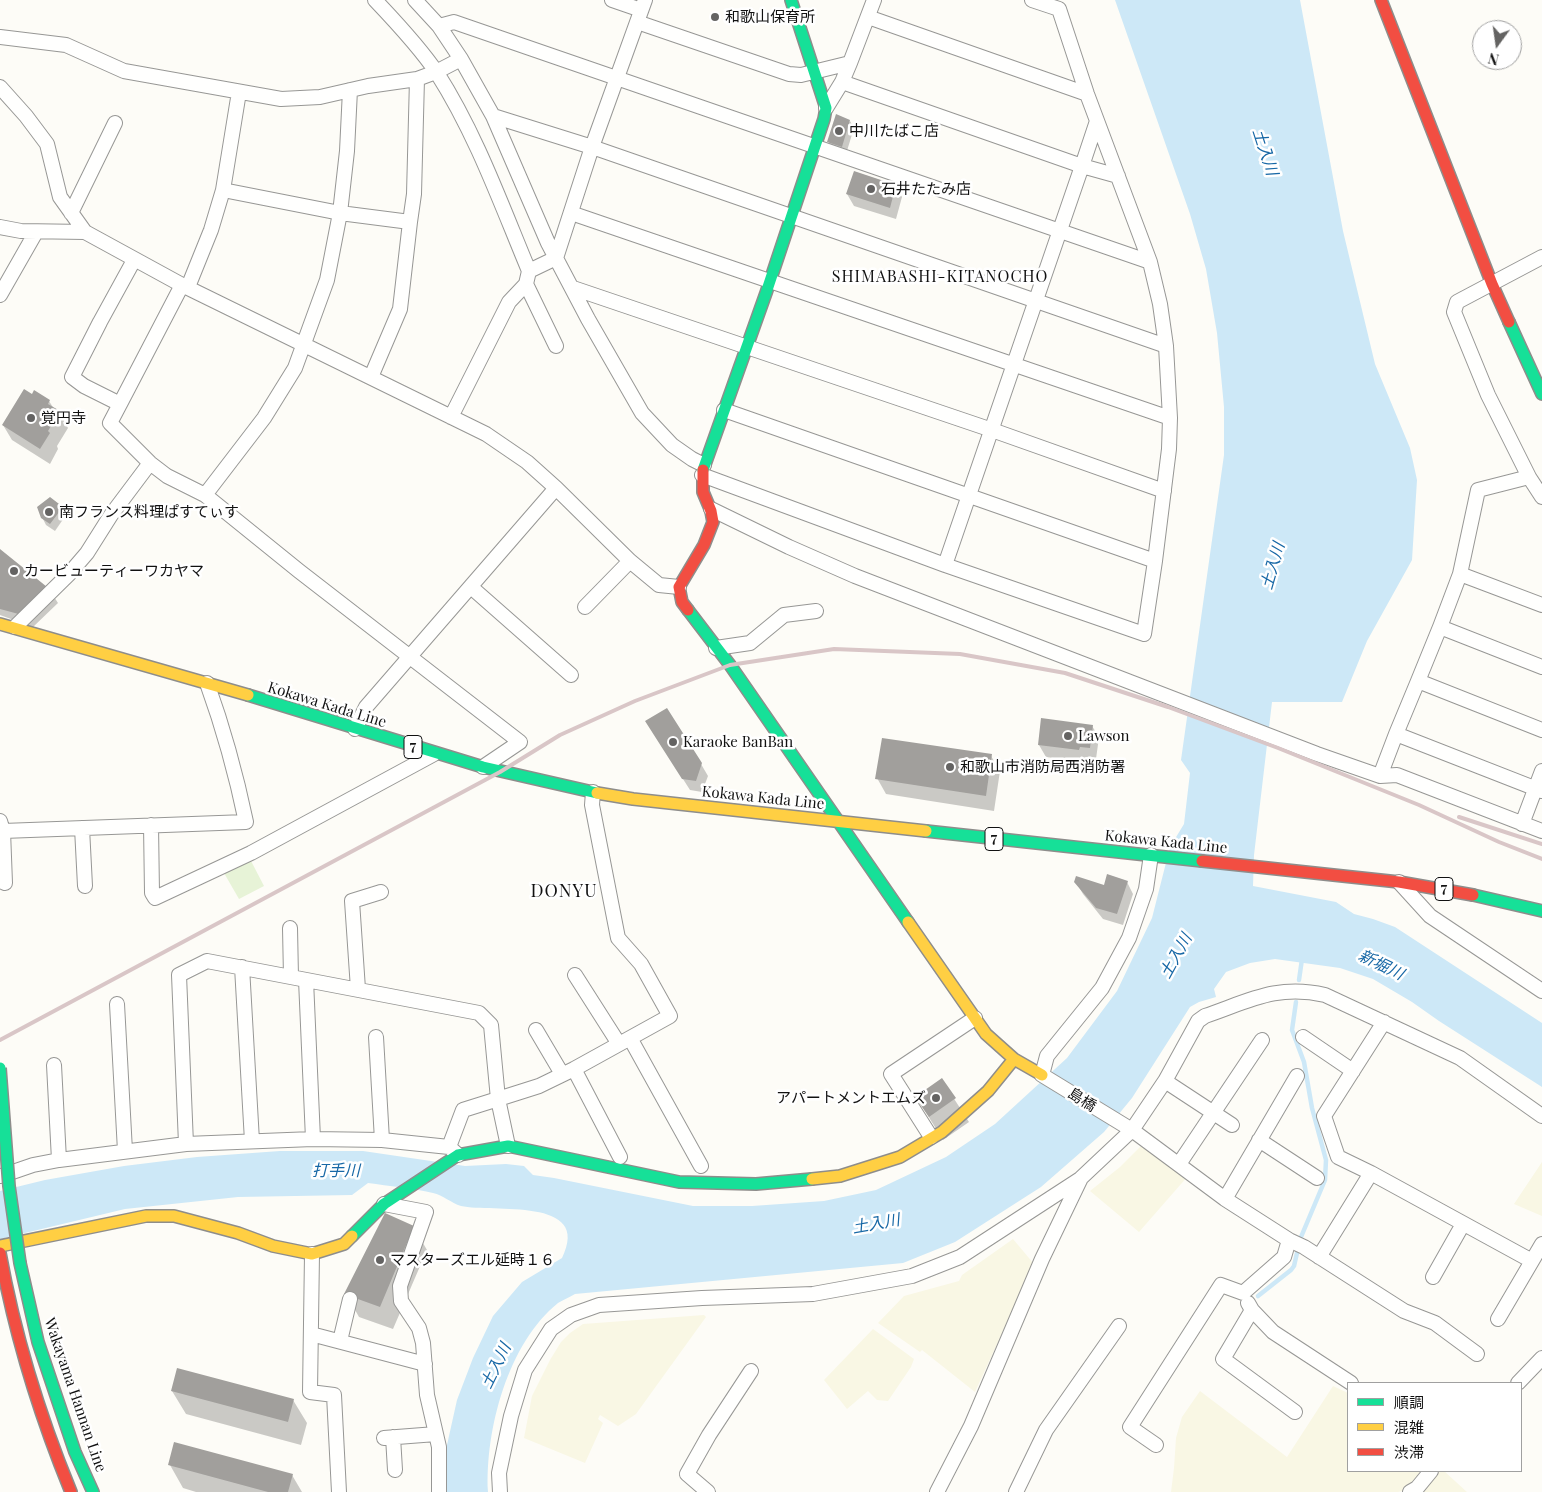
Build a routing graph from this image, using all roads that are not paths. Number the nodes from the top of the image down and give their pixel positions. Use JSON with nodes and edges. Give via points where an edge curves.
{"nodes":[{"id":1,"x":375,"y":0,"type":"edge"},
{"id":2,"x":415,"y":0,"type":"edge"},
{"id":3,"x":612,"y":0,"type":"edge"},
{"id":4,"x":791,"y":0,"type":"edge"},
{"id":5,"x":874,"y":0,"type":"edge"},
{"id":6,"x":1032,"y":0,"type":"edge"},
{"id":7,"x":1381,"y":0,"type":"edge"},
{"id":8,"x":1057,"y":4,"type":"edge"},
{"id":9,"x":641,"y":11,"type":"edge"},
{"id":10,"x":868,"y":17,"type":"junction"},
{"id":11,"x":439,"y":26,"type":"junction"},
{"id":12,"x":0,"y":37,"type":"edge"},
{"id":13,"x":461,"y":59,"type":"junction"},
{"id":14,"x":850,"y":63,"type":"junction"},
{"id":15,"x":436,"y":72,"type":"junction"},
{"id":16,"x":814,"y":72,"type":"junction"},
{"id":17,"x":617,"y":78,"type":"junction"},
{"id":18,"x":417,"y":79,"type":"junction"},
{"id":19,"x":842,"y":82,"type":"junction"},
{"id":20,"x":0,"y":87,"type":"edge"},
{"id":21,"x":350,"y":90,"type":"junction"},
{"id":22,"x":239,"y":92,"type":"junction"},
{"id":23,"x":1087,"y":94,"type":"junction"},
{"id":24,"x":826,"y":108,"type":"junction"},
{"id":25,"x":493,"y":116,"type":"junction"},
{"id":26,"x":1097,"y":121,"type":"junction"},
{"id":27,"x":114,"y":123,"type":"dead end"},
{"id":28,"x":592,"y":147,"type":"junction"},
{"id":29,"x":815,"y":147,"type":"junction"},
{"id":30,"x":1082,"y":166,"type":"junction"},
{"id":31,"x":1118,"y":176,"type":"junction"},
{"id":32,"x":223,"y":190,"type":"junction"},
{"id":33,"x":71,"y":213,"type":"junction"},
{"id":34,"x":340,"y":213,"type":"junction"},
{"id":35,"x":571,"y":213,"type":"junction"},
{"id":36,"x":792,"y":217,"type":"junction"},
{"id":37,"x":410,"y":222,"type":"junction"},
{"id":38,"x":0,"y":227,"type":"edge"},
{"id":39,"x":1059,"y":231,"type":"junction"},
{"id":40,"x":36,"y":232,"type":"junction"},
{"id":41,"x":85,"y":232,"type":"junction"},
{"id":42,"x":1542,"y":257,"type":"edge"},
{"id":43,"x":556,"y":258,"type":"junction"},
{"id":44,"x":134,"y":260,"type":"junction"},
{"id":45,"x":1150,"y":262,"type":"junction"},
{"id":46,"x":528,"y":278,"type":"junction"},
{"id":47,"x":770,"y":280,"type":"junction"},
{"id":48,"x":1492,"y":284,"type":"junction"},
{"id":49,"x":185,"y":286,"type":"junction"},
{"id":50,"x":573,"y":288,"type":"junction"},
{"id":51,"x":0,"y":296,"type":"edge"},
{"id":52,"x":1035,"y":302,"type":"junction"},
{"id":53,"x":304,"y":344,"type":"junction"},
{"id":54,"x":556,"y":346,"type":"dead end"},
{"id":55,"x":1166,"y":346,"type":"junction"},
{"id":56,"x":748,"y":347,"type":"junction"},
{"id":57,"x":1012,"y":365,"type":"junction"},
{"id":58,"x":371,"y":377,"type":"junction"},
{"id":59,"x":1542,"y":394,"type":"edge"},
{"id":60,"x":120,"y":404,"type":"junction"},
{"id":61,"x":724,"y":410,"type":"junction"},
{"id":62,"x":451,"y":417,"type":"junction"},
{"id":63,"x":1170,"y":418,"type":"junction"},
{"id":64,"x":992,"y":430,"type":"junction"},
{"id":65,"x":150,"y":463,"type":"junction"},
{"id":66,"x":703,"y":470,"type":"junction"},
{"id":67,"x":1529,"y":477,"type":"junction"},
{"id":68,"x":556,"y":488,"type":"junction"},
{"id":69,"x":1164,"y":492,"type":"junction"},
{"id":70,"x":205,"y":495,"type":"junction"},
{"id":71,"x":969,"y":496,"type":"junction"},
{"id":72,"x":1542,"y":497,"type":"edge"},
{"id":73,"x":711,"y":509,"type":"junction"},
{"id":74,"x":1155,"y":560,"type":"junction"},
{"id":75,"x":630,"y":561,"type":"junction"},
{"id":76,"x":945,"y":565,"type":"junction"},
{"id":77,"x":1460,"y":574,"type":"junction"},
{"id":78,"x":471,"y":587,"type":"junction"},
{"id":79,"x":678,"y":587,"type":"junction"},
{"id":80,"x":1542,"y":605,"type":"edge"},
{"id":81,"x":585,"y":607,"type":"dead end"},
{"id":82,"x":816,"y":611,"type":"dead end"},
{"id":83,"x":0,"y":624,"type":"edge"},
{"id":84,"x":15,"y":627,"type":"junction"},
{"id":85,"x":1440,"y":627,"type":"junction"},
{"id":86,"x":716,"y":648,"type":"junction"},
{"id":87,"x":410,"y":656,"type":"junction"},
{"id":88,"x":1542,"y":668,"type":"edge"},
{"id":89,"x":571,"y":675,"type":"dead end"},
{"id":90,"x":1418,"y":681,"type":"junction"},
{"id":91,"x":207,"y":683,"type":"junction"},
{"id":92,"x":355,"y":729,"type":"junction"},
{"id":93,"x":1542,"y":730,"type":"edge"},
{"id":94,"x":1396,"y":734,"type":"junction"},
{"id":95,"x":434,"y":754,"type":"junction"},
{"id":96,"x":482,"y":767,"type":"junction"},
{"id":97,"x":1542,"y":771,"type":"edge"},
{"id":98,"x":1380,"y":776,"type":"junction"},
{"id":99,"x":1538,"y":790,"type":"edge"},
{"id":100,"x":593,"y":792,"type":"junction"},
{"id":101,"x":838,"y":822,"type":"junction"},
{"id":102,"x":1522,"y":824,"type":"junction"},
{"id":103,"x":151,"y":825,"type":"junction"},
{"id":104,"x":1,"y":826,"type":"edge"},
{"id":105,"x":82,"y":828,"type":"junction"},
{"id":106,"x":1542,"y":831,"type":"edge"},
{"id":107,"x":1151,"y":856,"type":"junction"},
{"id":108,"x":0,"y":881,"type":"edge"},
{"id":109,"x":1399,"y":882,"type":"junction"},
{"id":110,"x":85,"y":886,"type":"dead end"},
{"id":111,"x":382,"y":892,"type":"dead end"},
{"id":112,"x":1542,"y":911,"type":"edge"},
{"id":113,"x":290,"y":928,"type":"dead end"},
{"id":114,"x":242,"y":967,"type":"junction"},
{"id":115,"x":576,"y":975,"type":"dead end"},
{"id":116,"x":291,"y":977,"type":"junction"},
{"id":117,"x":306,"y":980,"type":"junction"},
{"id":118,"x":358,"y":989,"type":"junction"},
{"id":119,"x":1542,"y":991,"type":"edge"},
{"id":120,"x":118,"y":1004,"type":"dead end"},
{"id":121,"x":975,"y":1018,"type":"junction"},
{"id":122,"x":1384,"y":1022,"type":"junction"},
{"id":123,"x":536,"y":1030,"type":"dead end"},
{"id":124,"x":376,"y":1037,"type":"dead end"},
{"id":125,"x":1303,"y":1037,"type":"dead end"},
{"id":126,"x":1262,"y":1040,"type":"dead end"},
{"id":127,"x":624,"y":1041,"type":"junction"},
{"id":128,"x":1014,"y":1059,"type":"junction"},
{"id":129,"x":54,"y":1065,"type":"dead end"},
{"id":130,"x":0,"y":1068,"type":"edge"},
{"id":131,"x":1353,"y":1071,"type":"junction"},
{"id":132,"x":568,"y":1072,"type":"junction"},
{"id":133,"x":1042,"y":1075,"type":"junction"},
{"id":134,"x":1297,"y":1076,"type":"dead end"},
{"id":135,"x":1165,"y":1081,"type":"junction"},
{"id":136,"x":498,"y":1099,"type":"junction"},
{"id":137,"x":1213,"y":1113,"type":"junction"},
{"id":138,"x":1542,"y":1116,"type":"edge"},
{"id":139,"x":1232,"y":1125,"type":"dead end"},
{"id":140,"x":1127,"y":1128,"type":"junction"},
{"id":141,"x":931,"y":1137,"type":"junction"},
{"id":142,"x":313,"y":1139,"type":"junction"},
{"id":143,"x":382,"y":1140,"type":"junction"},
{"id":144,"x":1259,"y":1140,"type":"junction"},
{"id":145,"x":252,"y":1141,"type":"junction"},
{"id":146,"x":186,"y":1144,"type":"junction"},
{"id":147,"x":508,"y":1146,"type":"junction"},
{"id":148,"x":125,"y":1151,"type":"junction"},
{"id":149,"x":452,"y":1154,"type":"junction"},
{"id":150,"x":620,"y":1157,"type":"dead end"},
{"id":151,"x":60,"y":1160,"type":"junction"},
{"id":152,"x":1179,"y":1164,"type":"junction"},
{"id":153,"x":701,"y":1166,"type":"dead end"},
{"id":154,"x":1371,"y":1173,"type":"junction"},
{"id":155,"x":0,"y":1176,"type":"edge"},
{"id":156,"x":1081,"y":1178,"type":"junction"},
{"id":157,"x":1317,"y":1178,"type":"dead end"},
{"id":158,"x":1226,"y":1199,"type":"junction"},
{"id":159,"x":384,"y":1204,"type":"junction"},
{"id":160,"x":1463,"y":1224,"type":"junction"},
{"id":161,"x":1289,"y":1240,"type":"junction"},
{"id":162,"x":1542,"y":1244,"type":"edge"},
{"id":163,"x":0,"y":1246,"type":"edge"},
{"id":164,"x":0,"y":1253,"type":"edge"},
{"id":165,"x":312,"y":1254,"type":"junction"},
{"id":166,"x":1319,"y":1257,"type":"junction"},
{"id":167,"x":1532,"y":1262,"type":"junction"},
{"id":168,"x":1434,"y":1277,"type":"dead end"},
{"id":169,"x":1243,"y":1293,"type":"junction"},
{"id":170,"x":350,"y":1300,"type":"dead end"},
{"id":171,"x":1252,"y":1310,"type":"junction"},
{"id":172,"x":1498,"y":1319,"type":"dead end"},
{"id":173,"x":1119,"y":1326,"type":"dead end"},
{"id":174,"x":311,"y":1334,"type":"junction"},
{"id":175,"x":340,"y":1341,"type":"junction"},
{"id":176,"x":1477,"y":1354,"type":"dead end"},
{"id":177,"x":1542,"y":1358,"type":"edge"},
{"id":178,"x":425,"y":1364,"type":"junction"},
{"id":179,"x":751,"y":1370,"type":"dead end"},
{"id":180,"x":1349,"y":1382,"type":"edge"},
{"id":181,"x":1519,"y":1382,"type":"edge"},
{"id":182,"x":1295,"y":1412,"type":"dead end"},
{"id":183,"x":436,"y":1434,"type":"junction"},
{"id":184,"x":1156,"y":1445,"type":"dead end"},
{"id":185,"x":395,"y":1470,"type":"dead end"},
{"id":186,"x":1430,"y":1472,"type":"edge"},
{"id":187,"x":439,"y":1489,"type":"edge"},
{"id":188,"x":71,"y":1492,"type":"edge"},
{"id":189,"x":92,"y":1492,"type":"edge"},
{"id":190,"x":339,"y":1492,"type":"edge"},
{"id":191,"x":500,"y":1492,"type":"edge"},
{"id":192,"x":708,"y":1492,"type":"edge"},
{"id":193,"x":937,"y":1492,"type":"edge"},
{"id":194,"x":1016,"y":1492,"type":"edge"},
{"id":195,"x":1410,"y":1492,"type":"edge"}],
"edges":[{"from":1,"to":15,"type":"street"},
{"from":2,"to":11,"type":"street"},
{"from":3,"to":9,"type":"street"},
{"from":4,"to":16,"type":"street"},
{"from":5,"to":10,"type":"street"},
{"from":6,"to":8,"type":"street"},
{"from":7,"to":48,"type":"street"},
{"from":8,"to":23,"type":"street"},
{"from":9,"to":16,"type":"street","via":[[789,74]]},
{"from":9,"to":17,"type":"street"},
{"from":10,"to":14,"type":"street"},
{"from":10,"to":23,"type":"street"},
{"from":11,"to":13,"type":"street"},
{"from":11,"to":17,"type":"street","via":[[454,22]]},
{"from":12,"to":22,"type":"street","via":[[66,45],[124,71]]},
{"from":13,"to":15,"type":"street"},
{"from":13,"to":25,"type":"street"},
{"from":14,"to":16,"type":"street"},
{"from":14,"to":19,"type":"street"},
{"from":15,"to":18,"type":"street"},
{"from":15,"to":46,"type":"street","via":[[464,121]]},
{"from":16,"to":24,"type":"street"},
{"from":17,"to":28,"type":"street"},
{"from":17,"to":29,"type":"street"},
{"from":18,"to":21,"type":"street"},
{"from":18,"to":37,"type":"street","via":[[414,194]]},
{"from":19,"to":24,"type":"street"},
{"from":19,"to":30,"type":"street"},
{"from":20,"to":33,"type":"street","via":[[47,144],[60,197]]},
{"from":21,"to":22,"type":"street","via":[[320,97],[281,99]]},
{"from":21,"to":34,"type":"street"},
{"from":22,"to":32,"type":"street"},
{"from":23,"to":26,"type":"street"},
{"from":24,"to":29,"type":"street"},
{"from":25,"to":28,"type":"street"},
{"from":25,"to":43,"type":"street"},
{"from":26,"to":30,"type":"street"},
{"from":26,"to":31,"type":"street"},
{"from":27,"to":33,"type":"street"},
{"from":28,"to":35,"type":"street"},
{"from":28,"to":36,"type":"street"},
{"from":29,"to":36,"type":"street"},
{"from":29,"to":39,"type":"street"},
{"from":30,"to":31,"type":"street"},
{"from":30,"to":39,"type":"street"},
{"from":31,"to":45,"type":"street"},
{"from":32,"to":34,"type":"street"},
{"from":32,"to":49,"type":"street","via":[[211,230]]},
{"from":33,"to":41,"type":"street"},
{"from":34,"to":37,"type":"street"},
{"from":34,"to":53,"type":"street","via":[[327,280]]},
{"from":35,"to":43,"type":"street"},
{"from":35,"to":47,"type":"street"},
{"from":36,"to":47,"type":"street"},
{"from":36,"to":52,"type":"street"},
{"from":37,"to":58,"type":"street","via":[[400,310]]},
{"from":38,"to":40,"type":"street"},
{"from":39,"to":45,"type":"street"},
{"from":39,"to":52,"type":"street"},
{"from":40,"to":41,"type":"street"},
{"from":40,"to":51,"type":"street"},
{"from":41,"to":44,"type":"street"},
{"from":42,"to":48,"type":"street"},
{"from":43,"to":46,"type":"street"},
{"from":43,"to":50,"type":"street"},
{"from":44,"to":49,"type":"street"},
{"from":44,"to":60,"type":"street","via":[[72,378]]},
{"from":45,"to":55,"type":"street"},
{"from":46,"to":54,"type":"street"},
{"from":46,"to":62,"type":"street","via":[[509,302]]},
{"from":47,"to":56,"type":"street"},
{"from":47,"to":57,"type":"street"},
{"from":48,"to":59,"type":"street"},
{"from":48,"to":67,"type":"street","via":[[1457,302],[1454,312],[1488,395]]},
{"from":49,"to":53,"type":"street"},
{"from":49,"to":60,"type":"street"},
{"from":50,"to":56,"type":"street"},
{"from":50,"to":66,"type":"street","via":[[642,413],[672,445]]},
{"from":52,"to":55,"type":"street"},
{"from":52,"to":57,"type":"street"},
{"from":53,"to":58,"type":"street"},
{"from":53,"to":70,"type":"street","via":[[295,368],[264,418]]},
{"from":55,"to":63,"type":"street"},
{"from":56,"to":61,"type":"street"},
{"from":56,"to":64,"type":"street"},
{"from":57,"to":63,"type":"street"},
{"from":57,"to":64,"type":"street"},
{"from":58,"to":62,"type":"street"},
{"from":60,"to":65,"type":"street","via":[[110,423]]},
{"from":61,"to":66,"type":"street"},
{"from":61,"to":71,"type":"street"},
{"from":62,"to":68,"type":"street","via":[[486,434],[527,462]]},
{"from":63,"to":69,"type":"street"},
{"from":64,"to":69,"type":"street"},
{"from":64,"to":71,"type":"street"},
{"from":65,"to":70,"type":"street","via":[[167,476]]},
{"from":65,"to":84,"type":"street","via":[[87,553]]},
{"from":66,"to":73,"type":"street","via":[[704,495]]},
{"from":66,"to":76,"type":"street"},
{"from":67,"to":72,"type":"street"},
{"from":67,"to":77,"type":"street","via":[[1478,490]]},
{"from":68,"to":75,"type":"street"},
{"from":68,"to":78,"type":"street"},
{"from":69,"to":74,"type":"street"},
{"from":70,"to":87,"type":"street"},
{"from":71,"to":74,"type":"street"},
{"from":71,"to":76,"type":"street"},
{"from":73,"to":79,"type":"street","via":[[713,522],[708,536]]},
{"from":73,"to":98,"type":"street","via":[[855,576]]},
{"from":74,"to":76,"type":"street","via":[[1144,634]]},
{"from":75,"to":79,"type":"street","via":[[659,585]]},
{"from":75,"to":81,"type":"street"},
{"from":77,"to":80,"type":"street"},
{"from":77,"to":85,"type":"street"},
{"from":78,"to":87,"type":"street"},
{"from":78,"to":89,"type":"street"},
{"from":79,"to":86,"type":"street","via":[[682,602]]},
{"from":82,"to":86,"type":"street","via":[[784,616],[750,643]]},
{"from":83,"to":84,"type":"street","name":"Kokawa Kada Line","number":"7"},
{"from":84,"to":91,"type":"street","name":"Kokawa Kada Line","number":"7"},
{"from":85,"to":88,"type":"street"},
{"from":85,"to":90,"type":"street"},
{"from":86,"to":101,"type":"street"},
{"from":87,"to":92,"type":"street","via":[[366,707]]},
{"from":87,"to":96,"type":"street","via":[[520,742]]},
{"from":90,"to":93,"type":"street"},
{"from":90,"to":94,"type":"street"},
{"from":91,"to":92,"type":"street","name":"Kokawa Kada Line","number":"7"},
{"from":91,"to":103,"type":"street","via":[[233,761],[246,822]]},
{"from":92,"to":95,"type":"street","name":"Kokawa Kada Line","number":"7"},
{"from":94,"to":98,"type":"street"},
{"from":94,"to":99,"type":"street"},
{"from":95,"to":96,"type":"street","name":"Kokawa Kada Line","number":"7"},
{"from":95,"to":103,"type":"street","via":[[251,853],[156,898],[152,893]]},
{"from":96,"to":100,"type":"street","name":"Kokawa Kada Line","number":"7"},
{"from":97,"to":99,"type":"street"},
{"from":98,"to":102,"type":"street","via":[[1397,775]]},
{"from":99,"to":102,"type":"street"},
{"from":100,"to":101,"type":"street","name":"Kokawa Kada Line","number":"7"},
{"from":100,"to":127,"type":"street","via":[[592,805],[618,938],[641,964],[670,1016]]},
{"from":101,"to":107,"type":"street","name":"Kokawa Kada Line","number":"7"},
{"from":101,"to":121,"type":"street"},
{"from":102,"to":106,"type":"street"},
{"from":103,"to":105,"type":"street"},
{"from":104,"to":105,"type":"street"},
{"from":104,"to":108,"type":"street","via":[[5,883]]},
{"from":105,"to":110,"type":"street"},
{"from":107,"to":109,"type":"street","name":"Kokawa Kada Line","number":"7"},
{"from":107,"to":133,"type":"street","via":[[1146,889],[1129,938],[1102,988],[1047,1056]]},
{"from":109,"to":112,"type":"street","name":"Kokawa Kada Line","number":"7"},
{"from":109,"to":119,"type":"street","via":[[1430,916]]},
{"from":111,"to":118,"type":"street","via":[[352,901]]},
{"from":113,"to":116,"type":"street"},
{"from":114,"to":116,"type":"street"},
{"from":114,"to":145,"type":"street"},
{"from":114,"to":146,"type":"street","via":[[207,960],[179,976]]},
{"from":115,"to":127,"type":"street"},
{"from":116,"to":117,"type":"street"},
{"from":117,"to":118,"type":"street"},
{"from":117,"to":142,"type":"street"},
{"from":118,"to":136,"type":"street","via":[[479,1013],[491,1024]]},
{"from":120,"to":148,"type":"street"},
{"from":121,"to":128,"type":"street","via":[[986,1034]]},
{"from":121,"to":141,"type":"street","via":[[891,1074]]},
{"from":122,"to":131,"type":"street"},
{"from":122,"to":135,"type":"street","via":[[1325,995],[1307,991],[1273,992],[1198,1021]]},
{"from":122,"to":138,"type":"street","via":[[1460,1058]]},
{"from":123,"to":132,"type":"street"},
{"from":124,"to":143,"type":"street"},
{"from":125,"to":131,"type":"street"},
{"from":126,"to":137,"type":"street"},
{"from":127,"to":132,"type":"street"},
{"from":127,"to":153,"type":"street"},
{"from":128,"to":133,"type":"street"},
{"from":128,"to":141,"type":"street","via":[[988,1091],[942,1132]]},
{"from":129,"to":151,"type":"street"},
{"from":130,"to":189,"type":"street","name":"Wakayama Hannan Line","bridge":true,"via":[[9,1186],[20,1263],[38,1342]]},
{"from":131,"to":154,"type":"street","via":[[1324,1116],[1338,1158]]},
{"from":132,"to":136,"type":"street","via":[[539,1086]]},
{"from":132,"to":150,"type":"street"},
{"from":133,"to":140,"type":"street","name":"島橋"},
{"from":134,"to":144,"type":"street"},
{"from":135,"to":137,"type":"street"},
{"from":135,"to":140,"type":"street"},
{"from":136,"to":147,"type":"street"},
{"from":136,"to":149,"type":"street","via":[[463,1110]]},
{"from":137,"to":139,"type":"street"},
{"from":137,"to":152,"type":"street"},
{"from":140,"to":152,"type":"street","name":"島橋"},
{"from":140,"to":156,"type":"street"},
{"from":141,"to":147,"type":"street","via":[[900,1157],[840,1176],[756,1184],[679,1182]]},
{"from":142,"to":143,"type":"street"},
{"from":142,"to":145,"type":"street"},
{"from":143,"to":149,"type":"street"},
{"from":144,"to":157,"type":"street"},
{"from":144,"to":158,"type":"street"},
{"from":145,"to":146,"type":"street"},
{"from":146,"to":148,"type":"street"},
{"from":147,"to":149,"type":"street"},
{"from":148,"to":151,"type":"street"},
{"from":149,"to":159,"type":"street"},
{"from":151,"to":155,"type":"street"},
{"from":152,"to":158,"type":"street","name":"島橋"},
{"from":154,"to":160,"type":"street"},
{"from":154,"to":166,"type":"street"},
{"from":156,"to":191,"type":"street","via":[[960,1257],[912,1276],[813,1294],[599,1305],[571,1315],[551,1329],[525,1370],[511,1416],[500,1473]]},
{"from":156,"to":193,"type":"street","via":[[1042,1259],[971,1426]]},
{"from":158,"to":161,"type":"street","name":"島橋"},
{"from":159,"to":165,"type":"street","via":[[344,1244]]},
{"from":159,"to":178,"type":"street","via":[[426,1212],[400,1286],[401,1301],[419,1328]]},
{"from":160,"to":167,"type":"street"},
{"from":160,"to":168,"type":"street"},
{"from":161,"to":166,"type":"street","name":"島橋"},
{"from":161,"to":169,"type":"street","via":[[1284,1257]]},
{"from":162,"to":167,"type":"street"},
{"from":163,"to":165,"type":"street","via":[[146,1216],[174,1216],[273,1246]]},
{"from":164,"to":188,"type":"street","via":[[22,1352],[41,1414]]},
{"from":165,"to":174,"type":"street"},
{"from":166,"to":176,"type":"street","name":"島橋","via":[[1404,1311],[1435,1323]]},
{"from":167,"to":172,"type":"street"},
{"from":169,"to":171,"type":"street"},
{"from":169,"to":184,"type":"street","via":[[1220,1285],[1130,1427]]},
{"from":170,"to":175,"type":"street"},
{"from":171,"to":180,"type":"street","via":[[1273,1332]]},
{"from":171,"to":182,"type":"street","via":[[1224,1359]]},
{"from":173,"to":194,"type":"street","via":[[1046,1430]]},
{"from":174,"to":175,"type":"street"},
{"from":174,"to":190,"type":"street","via":[[310,1392],[334,1395]]},
{"from":175,"to":178,"type":"street"},
{"from":177,"to":181,"type":"street"},
{"from":178,"to":183,"type":"street","via":[[427,1395]]},
{"from":179,"to":192,"type":"street","via":[[687,1474]]},
{"from":183,"to":185,"type":"street","via":[[389,1438]]},
{"from":183,"to":187,"type":"street"},
{"from":186,"to":195,"type":"street"}]}
